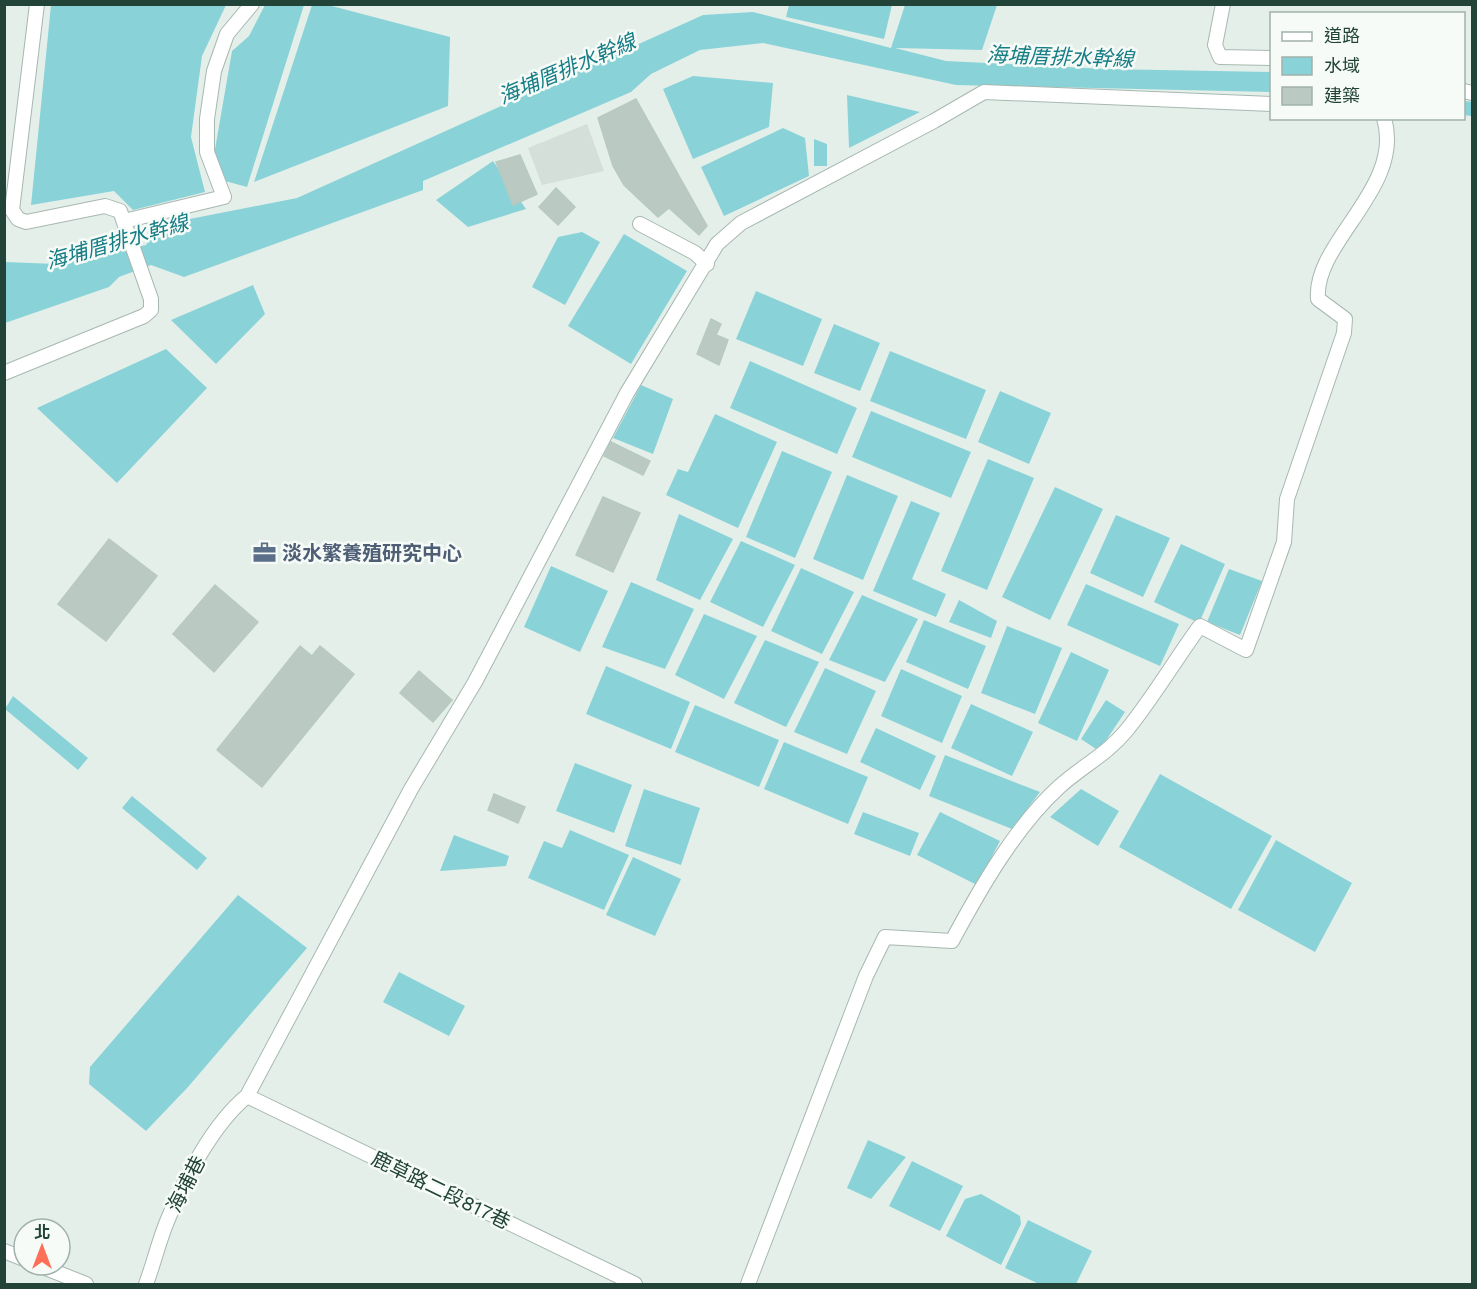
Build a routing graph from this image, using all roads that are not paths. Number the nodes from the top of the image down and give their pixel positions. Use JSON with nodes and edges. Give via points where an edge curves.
{"nodes":[{"id":1,"x":38,"y":4,"type":"edge"},
{"id":2,"x":252,"y":4,"type":"edge"},
{"id":3,"x":1223,"y":4,"type":"edge"},
{"id":4,"x":1270,"y":58,"type":"edge"},
{"id":5,"x":1270,"y":104,"type":"edge"},
{"id":6,"x":1385,"y":120,"type":"edge"},
{"id":7,"x":124,"y":221,"type":"junction"},
{"id":8,"x":640,"y":224,"type":"dead end"},
{"id":9,"x":707,"y":264,"type":"junction"},
{"id":10,"x":4,"y":373,"type":"edge"},
{"id":11,"x":247,"y":1096,"type":"junction"},
{"id":12,"x":68,"y":1277,"type":"edge"},
{"id":13,"x":86,"y":1284,"type":"edge"},
{"id":14,"x":146,"y":1284,"type":"edge"},
{"id":15,"x":635,"y":1284,"type":"edge"},
{"id":16,"x":748,"y":1284,"type":"edge"}],
"edges":[{"from":1,"to":7,"type":"street","via":[[12,210],[26,222],[105,206],[120,211]]},
{"from":2,"to":7,"type":"street","via":[[227,34],[214,71],[208,110],[207,152],[224,197]]},
{"from":3,"to":4,"type":"street","via":[[1215,45],[1220,57]]},
{"from":5,"to":9,"type":"street","name":"海埔巷","via":[[984,92],[741,223],[717,244]]},
{"from":6,"to":16,"type":"street","via":[[1389,135],[1383,164],[1364,205],[1325,264],[1317,286],[1318,299],[1345,319],[1344,333],[1287,499],[1284,542],[1246,650],[1200,626],[1126,731],[1105,753],[1059,787],[1027,824],[996,866],[952,941],[885,937],[866,976]]},
{"from":7,"to":10,"type":"street","via":[[151,299],[151,310]]},
{"from":8,"to":9,"type":"street","via":[[695,253]]},
{"from":9,"to":11,"type":"street","name":"海埔巷","via":[[627,393],[475,682],[411,789]]},
{"from":11,"to":14,"type":"street","name":"海埔巷","via":[[229,1111],[200,1157],[168,1219]]},
{"from":11,"to":15,"type":"street","name":"鹿草路二段817巷"},
{"from":12,"to":13,"type":"street"}]}
